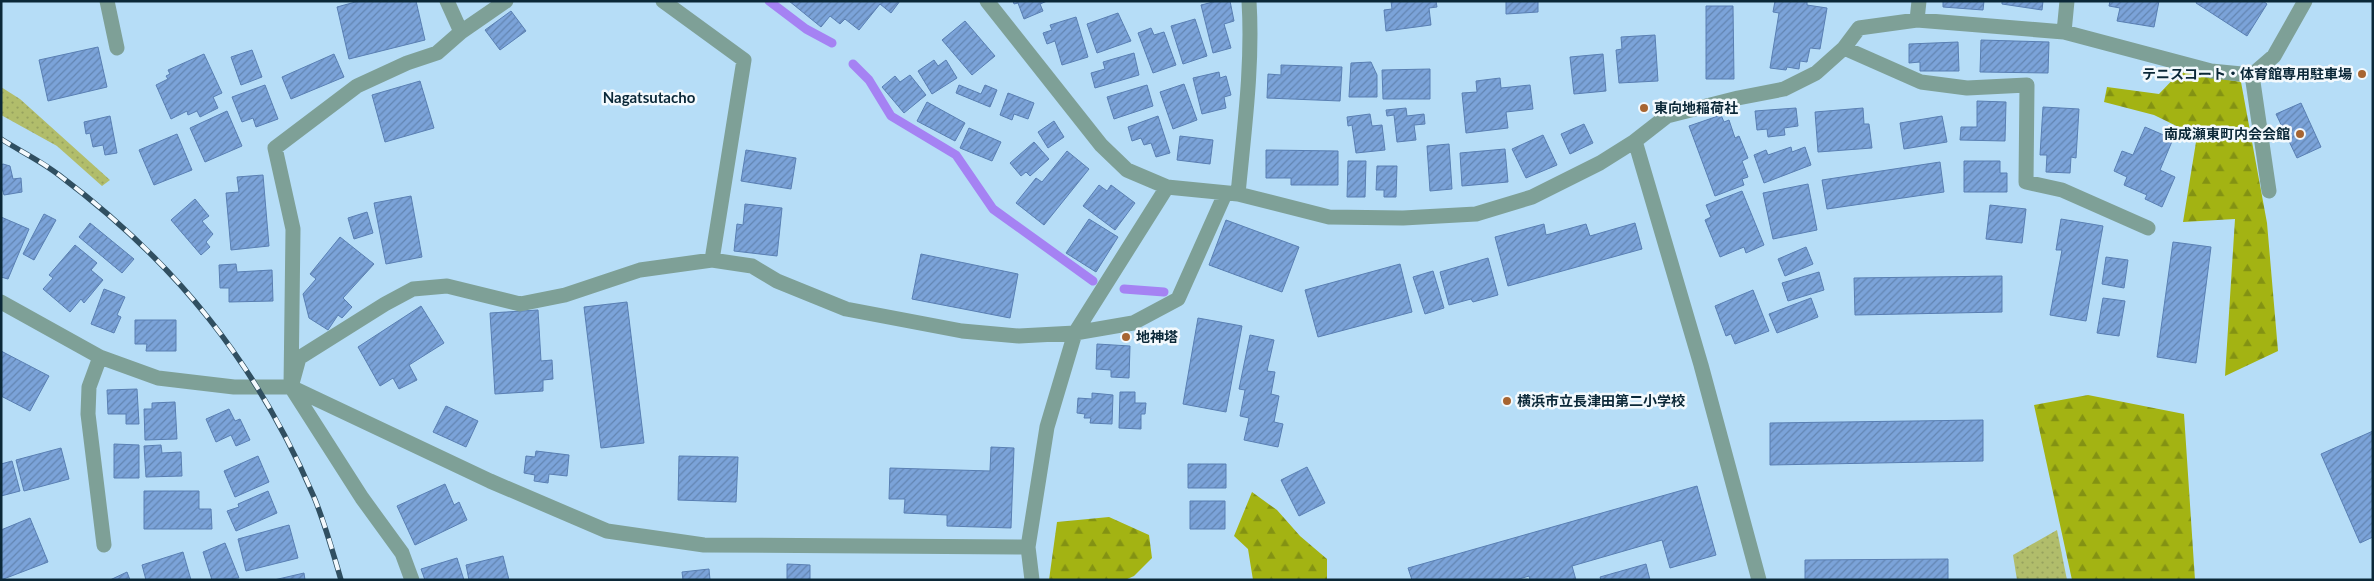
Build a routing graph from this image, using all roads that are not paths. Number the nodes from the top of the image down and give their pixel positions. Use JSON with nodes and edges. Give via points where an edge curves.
{"nodes":[{"id":1,"x":107,"y":1,"type":"edge"},
{"id":2,"x":446,"y":1,"type":"edge"},
{"id":3,"x":506,"y":1,"type":"edge"},
{"id":4,"x":663,"y":1,"type":"edge"},
{"id":5,"x":987,"y":1,"type":"edge"},
{"id":6,"x":1249,"y":1,"type":"edge"},
{"id":7,"x":1919,"y":1,"type":"edge"},
{"id":8,"x":2067,"y":1,"type":"edge"},
{"id":9,"x":2305,"y":1,"type":"edge"},
{"id":10,"x":1917,"y":20,"type":"junction"},
{"id":11,"x":461,"y":32,"type":"junction"},
{"id":12,"x":2064,"y":32,"type":"junction"},
{"id":13,"x":117,"y":48,"type":"dead end"},
{"id":14,"x":1844,"y":48,"type":"junction"},
{"id":15,"x":2252,"y":75,"type":"junction"},
{"id":16,"x":1636,"y":141,"type":"junction"},
{"id":17,"x":1167,"y":186,"type":"junction"},
{"id":18,"x":2269,"y":192,"type":"dead end"},
{"id":19,"x":1231,"y":194,"type":"junction"},
{"id":20,"x":2148,"y":228,"type":"dead end"},
{"id":21,"x":712,"y":260,"type":"junction"},
{"id":22,"x":1,"y":302,"type":"edge"},
{"id":23,"x":1075,"y":332,"type":"junction"},
{"id":24,"x":100,"y":357,"type":"junction"},
{"id":25,"x":291,"y":387,"type":"junction"},
{"id":26,"x":104,"y":545,"type":"dead end"},
{"id":27,"x":1028,"y":547,"type":"junction"},
{"id":28,"x":412,"y":580,"type":"edge"},
{"id":29,"x":1032,"y":580,"type":"edge"},
{"id":30,"x":1759,"y":580,"type":"edge"}],
"edges":[{"from":1,"to":13,"type":"street"},
{"from":2,"to":11,"type":"street"},
{"from":3,"to":11,"type":"street"},
{"from":4,"to":21,"type":"street","via":[[744,60]]},
{"from":5,"to":17,"type":"street","via":[[1101,145],[1128,170]]},
{"from":6,"to":19,"type":"street","via":[[1249,87]]},
{"from":7,"to":10,"type":"street"},
{"from":8,"to":12,"type":"street"},
{"from":9,"to":15,"type":"street","via":[[2274,56]]},
{"from":10,"to":12,"type":"street"},
{"from":10,"to":14,"type":"street","via":[[1859,28]]},
{"from":11,"to":25,"type":"street","via":[[437,53],[357,86],[275,148],[293,229]]},
{"from":12,"to":15,"type":"street","via":[[2211,71]]},
{"from":14,"to":16,"type":"street","via":[[1816,73],[1784,89],[1667,116]]},
{"from":14,"to":20,"type":"street","via":[[1921,82],[1967,88],[2027,85],[2026,182],[2062,190]]},
{"from":15,"to":18,"type":"street"},
{"from":16,"to":19,"type":"street","via":[[1532,197],[1476,214],[1403,218],[1329,217]]},
{"from":16,"to":30,"type":"street"},
{"from":17,"to":19,"type":"street"},
{"from":17,"to":23,"type":"street"},
{"from":19,"to":23,"type":"street","via":[[1178,299],[1133,323]]},
{"from":21,"to":23,"type":"street","via":[[752,266],[778,281],[846,309],[962,332],[1019,336]]},
{"from":21,"to":25,"type":"street","via":[[640,270],[565,295],[520,304],[447,286],[413,289],[299,358]]},
{"from":22,"to":24,"type":"street"},
{"from":23,"to":27,"type":"street","via":[[1047,427]]},
{"from":24,"to":25,"type":"street","via":[[158,378],[234,386]]},
{"from":24,"to":26,"type":"street","via":[[89,387],[88,414]]},
{"from":25,"to":27,"type":"street","via":[[490,481],[607,531],[704,545]]},
{"from":25,"to":28,"type":"street","via":[[362,498],[402,553]]},
{"from":27,"to":29,"type":"street"}]}
